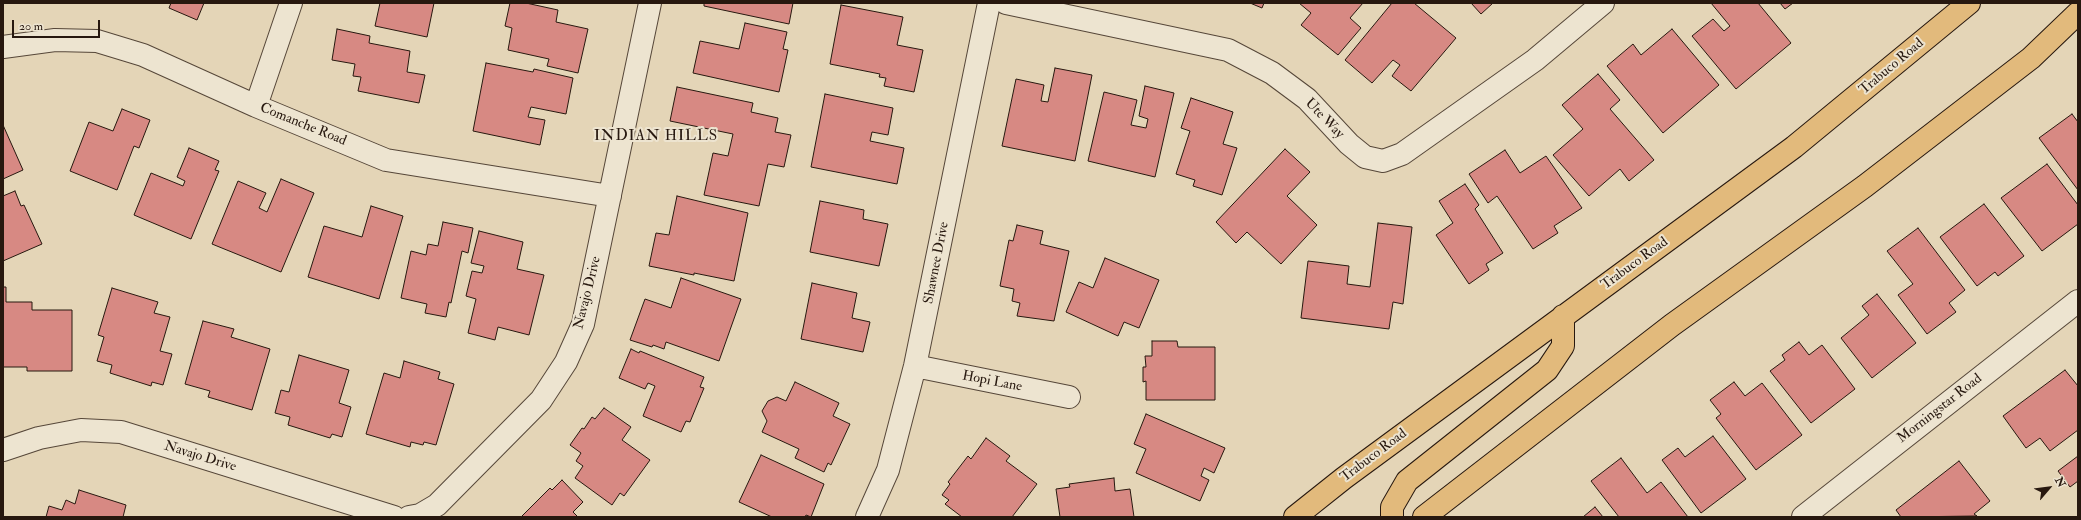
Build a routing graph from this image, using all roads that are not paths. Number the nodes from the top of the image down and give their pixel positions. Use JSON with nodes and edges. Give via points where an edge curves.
{"nodes":[{"id":1,"x":291,"y":3,"type":"edge"},
{"id":2,"x":650,"y":3,"type":"edge"},
{"id":3,"x":989,"y":3,"type":"edge"},
{"id":4,"x":1006,"y":3,"type":"edge"},
{"id":5,"x":1603,"y":3,"type":"edge"},
{"id":6,"x":1969,"y":3,"type":"edge"},
{"id":7,"x":2078,"y":13,"type":"edge"},
{"id":8,"x":3,"y":47,"type":"edge"},
{"id":9,"x":256,"y":106,"type":"junction"},
{"id":10,"x":610,"y":196,"type":"junction"},
{"id":11,"x":2078,"y":301,"type":"edge"},
{"id":12,"x":1563,"y":316,"type":"junction"},
{"id":13,"x":915,"y":366,"type":"junction"},
{"id":14,"x":1069,"y":397,"type":"dead end"},
{"id":15,"x":3,"y":450,"type":"edge"},
{"id":16,"x":1811,"y":514,"type":"edge"},
{"id":17,"x":394,"y":517,"type":"edge"},
{"id":18,"x":410,"y":517,"type":"edge"},
{"id":19,"x":867,"y":517,"type":"edge"},
{"id":20,"x":1294,"y":517,"type":"edge"},
{"id":21,"x":1392,"y":517,"type":"edge"},
{"id":22,"x":1424,"y":517,"type":"edge"}],
"edges":[{"from":1,"to":9,"type":"street"},
{"from":2,"to":10,"type":"street","name":"Navajo Drive"},
{"from":3,"to":13,"type":"street","name":"Shawnee Drive"},
{"from":4,"to":5,"type":"street","name":"Ute Way","via":[[1228,50],[1272,73],[1307,99],[1365,156],[1383,161],[1402,154],[1535,60]]},
{"from":6,"to":12,"type":"main road","name":"Trabuco Road","via":[[1794,147]]},
{"from":7,"to":22,"type":"main road","via":[[2019,68],[1865,186],[1672,325]]},
{"from":8,"to":9,"type":"street","name":"Comanche Road","via":[[55,40],[97,41],[143,55]]},
{"from":9,"to":10,"type":"street","name":"Comanche Road","via":[[386,160]]},
{"from":10,"to":18,"type":"street","name":"Navajo Drive","via":[[583,324],[566,362],[541,400],[437,505],[420,516]]},
{"from":11,"to":16,"type":"street","name":"Morningstar Road"},
{"from":12,"to":20,"type":"main road","name":"Trabuco Road"},
{"from":12,"to":21,"type":"main road","via":[[1563,346],[1547,370],[1407,481],[1392,507]]},
{"from":13,"to":14,"type":"street","name":"Hopi Lane"},
{"from":13,"to":19,"type":"street","name":"Shawnee Drive","via":[[888,470]]},
{"from":15,"to":17,"type":"street","name":"Navajo Drive","via":[[39,438],[81,430],[121,432]]}]}
